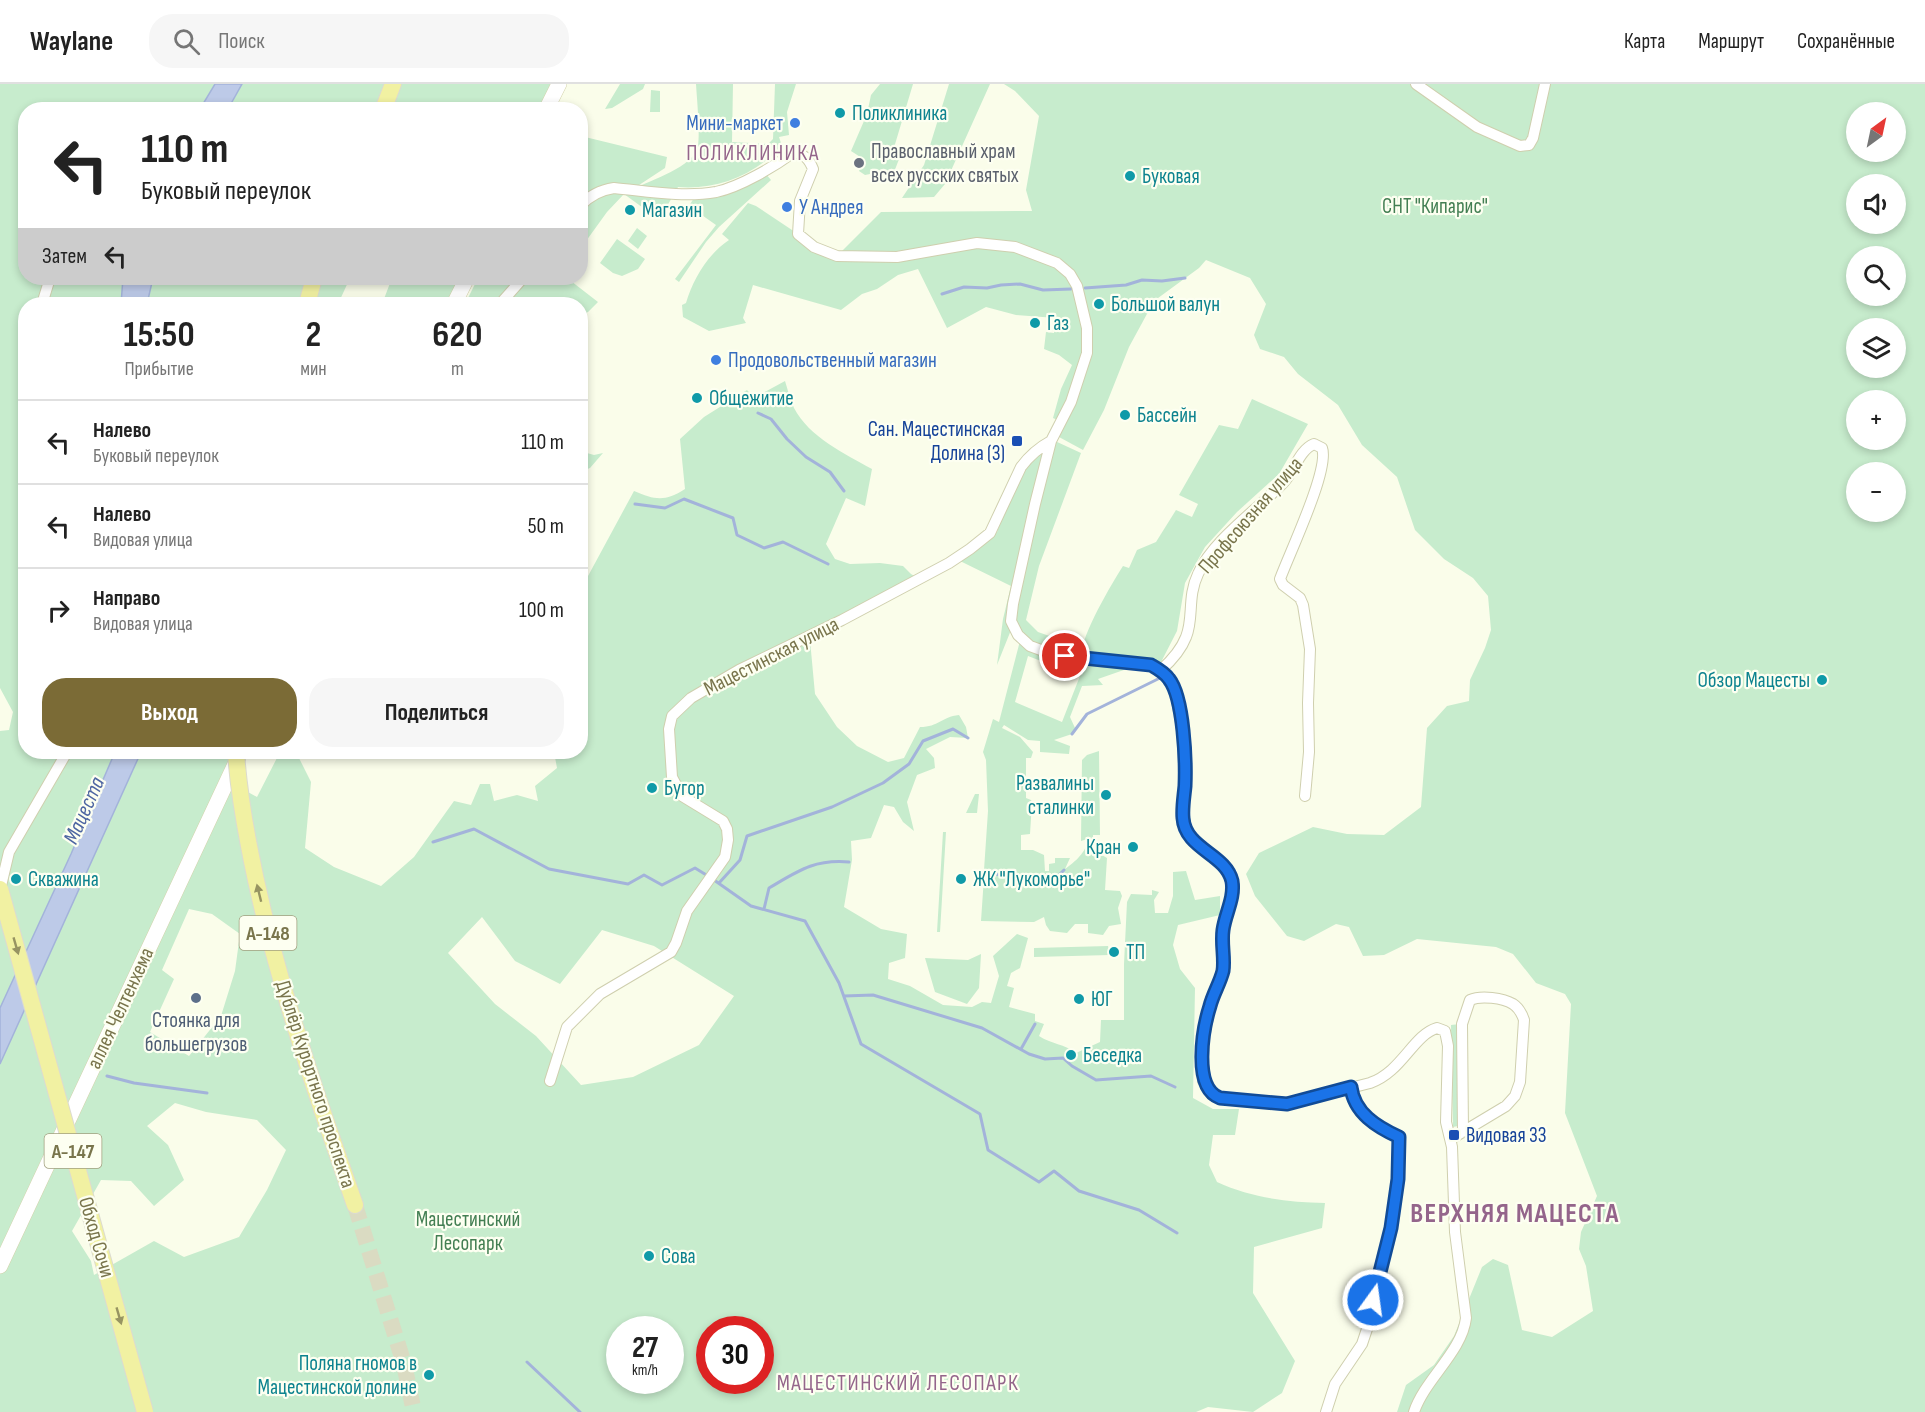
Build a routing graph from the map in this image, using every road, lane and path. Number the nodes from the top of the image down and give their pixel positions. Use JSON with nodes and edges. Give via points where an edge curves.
{"nodes":[{"id":1,"x":393,"y":84,"type":"edge"},
{"id":2,"x":559,"y":84,"type":"edge"},
{"id":3,"x":1416,"y":84,"type":"edge"},
{"id":4,"x":1545,"y":84,"type":"edge"},
{"id":5,"x":386,"y":102,"type":"edge"},
{"id":6,"x":550,"y":102,"type":"edge"},
{"id":7,"x":588,"y":199,"type":"edge"},
{"id":8,"x":517,"y":285,"type":"edge"},
{"id":9,"x":507,"y":297,"type":"edge"},
{"id":10,"x":1051,"y":441,"type":"junction"},
{"id":11,"x":1161,"y":670,"type":"junction"},
{"id":12,"x":63,"y":759,"type":"edge"},
{"id":13,"x":236,"y":759,"type":"edge"},
{"id":14,"x":238,"y":759,"type":"edge"},
{"id":15,"x":1305,"y":796,"type":"dead end"},
{"id":16,"x":0,"y":890,"type":"edge"},
{"id":17,"x":550,"y":1081,"type":"dead end"},
{"id":18,"x":1351,"y":1087,"type":"junction"},
{"id":19,"x":1463,"y":1132,"type":"junction"},
{"id":20,"x":1451,"y":1139,"type":"junction"},
{"id":21,"x":355,"y":1205,"type":"tunnel mouth"},
{"id":22,"x":0,"y":1266,"type":"edge"},
{"id":23,"x":146,"y":1412,"type":"edge"},
{"id":24,"x":1326,"y":1412,"type":"edge"},
{"id":25,"x":1414,"y":1412,"type":"edge"}],
"edges":[{"from":1,"to":5,"type":"highway"},
{"from":2,"to":6,"type":"main road"},
{"from":3,"to":4,"type":"street","via":[[1478,127],[1520,146],[1529,145],[1533,138]]},
{"from":7,"to":10,"type":"street","name":"Мацестинская улица","via":[[614,188],[717,192],[794,152],[810,159],[813,169],[800,201],[798,234],[828,253],[897,257],[977,243],[1015,247],[1057,263],[1077,286],[1087,328],[1087,353],[1063,422]]},
{"from":8,"to":9,"type":"street"},
{"from":10,"to":11,"type":"street","name":"Мацестинская улица","via":[[1011,621],[1030,646],[1049,654],[1151,665]]},
{"from":10,"to":17,"type":"street","name":"Мацестинская улица","via":[[1027,458],[990,533],[970,549],[852,615],[739,670],[691,698],[672,716],[672,777],[682,796],[723,821],[728,850],[687,911],[671,952],[600,994],[567,1027]]},
{"from":11,"to":15,"type":"street","name":"Профсоюзная улица","via":[[1187,636],[1191,590],[1208,557],[1284,482],[1305,450],[1314,444],[1322,447],[1316,486],[1280,579],[1300,598],[1310,649]]},
{"from":11,"to":18,"type":"street","via":[[1175,689],[1184,741],[1182,820],[1195,843],[1224,866],[1232,879],[1233,893],[1222,932],[1222,973],[1210,1005],[1202,1049],[1203,1081],[1212,1095],[1270,1104],[1287,1104]]},
{"from":12,"to":16,"type":"street","via":[[9,852]]},
{"from":21,"to":13,"type":"highway","name":"Дублёр Курортного проспекта","number":"А-148","one_way":true,"bridge":true,"via":[[278,969],[258,889],[237,783]]},
{"from":14,"to":22,"type":"main road","name":"аллея Челтенхема"},
{"from":16,"to":23,"type":"highway","name":"Обход Сочи","number":"А-147","one_way":true,"bridge":true},
{"from":18,"to":20,"type":"street","via":[[1383,1078],[1426,1032],[1437,1028],[1445,1031],[1446,1122]]},
{"from":18,"to":24,"type":"street","via":[[1362,1113],[1399,1137],[1398,1179],[1368,1326],[1362,1344],[1335,1384]]},
{"from":19,"to":19,"type":"street","via":[[1462,1024],[1470,1000],[1478,996],[1511,1002],[1524,1020],[1518,1089],[1506,1106]]},
{"from":19,"to":20,"type":"street"},
{"from":20,"to":25,"type":"street","via":[[1465,1328]]}]}
